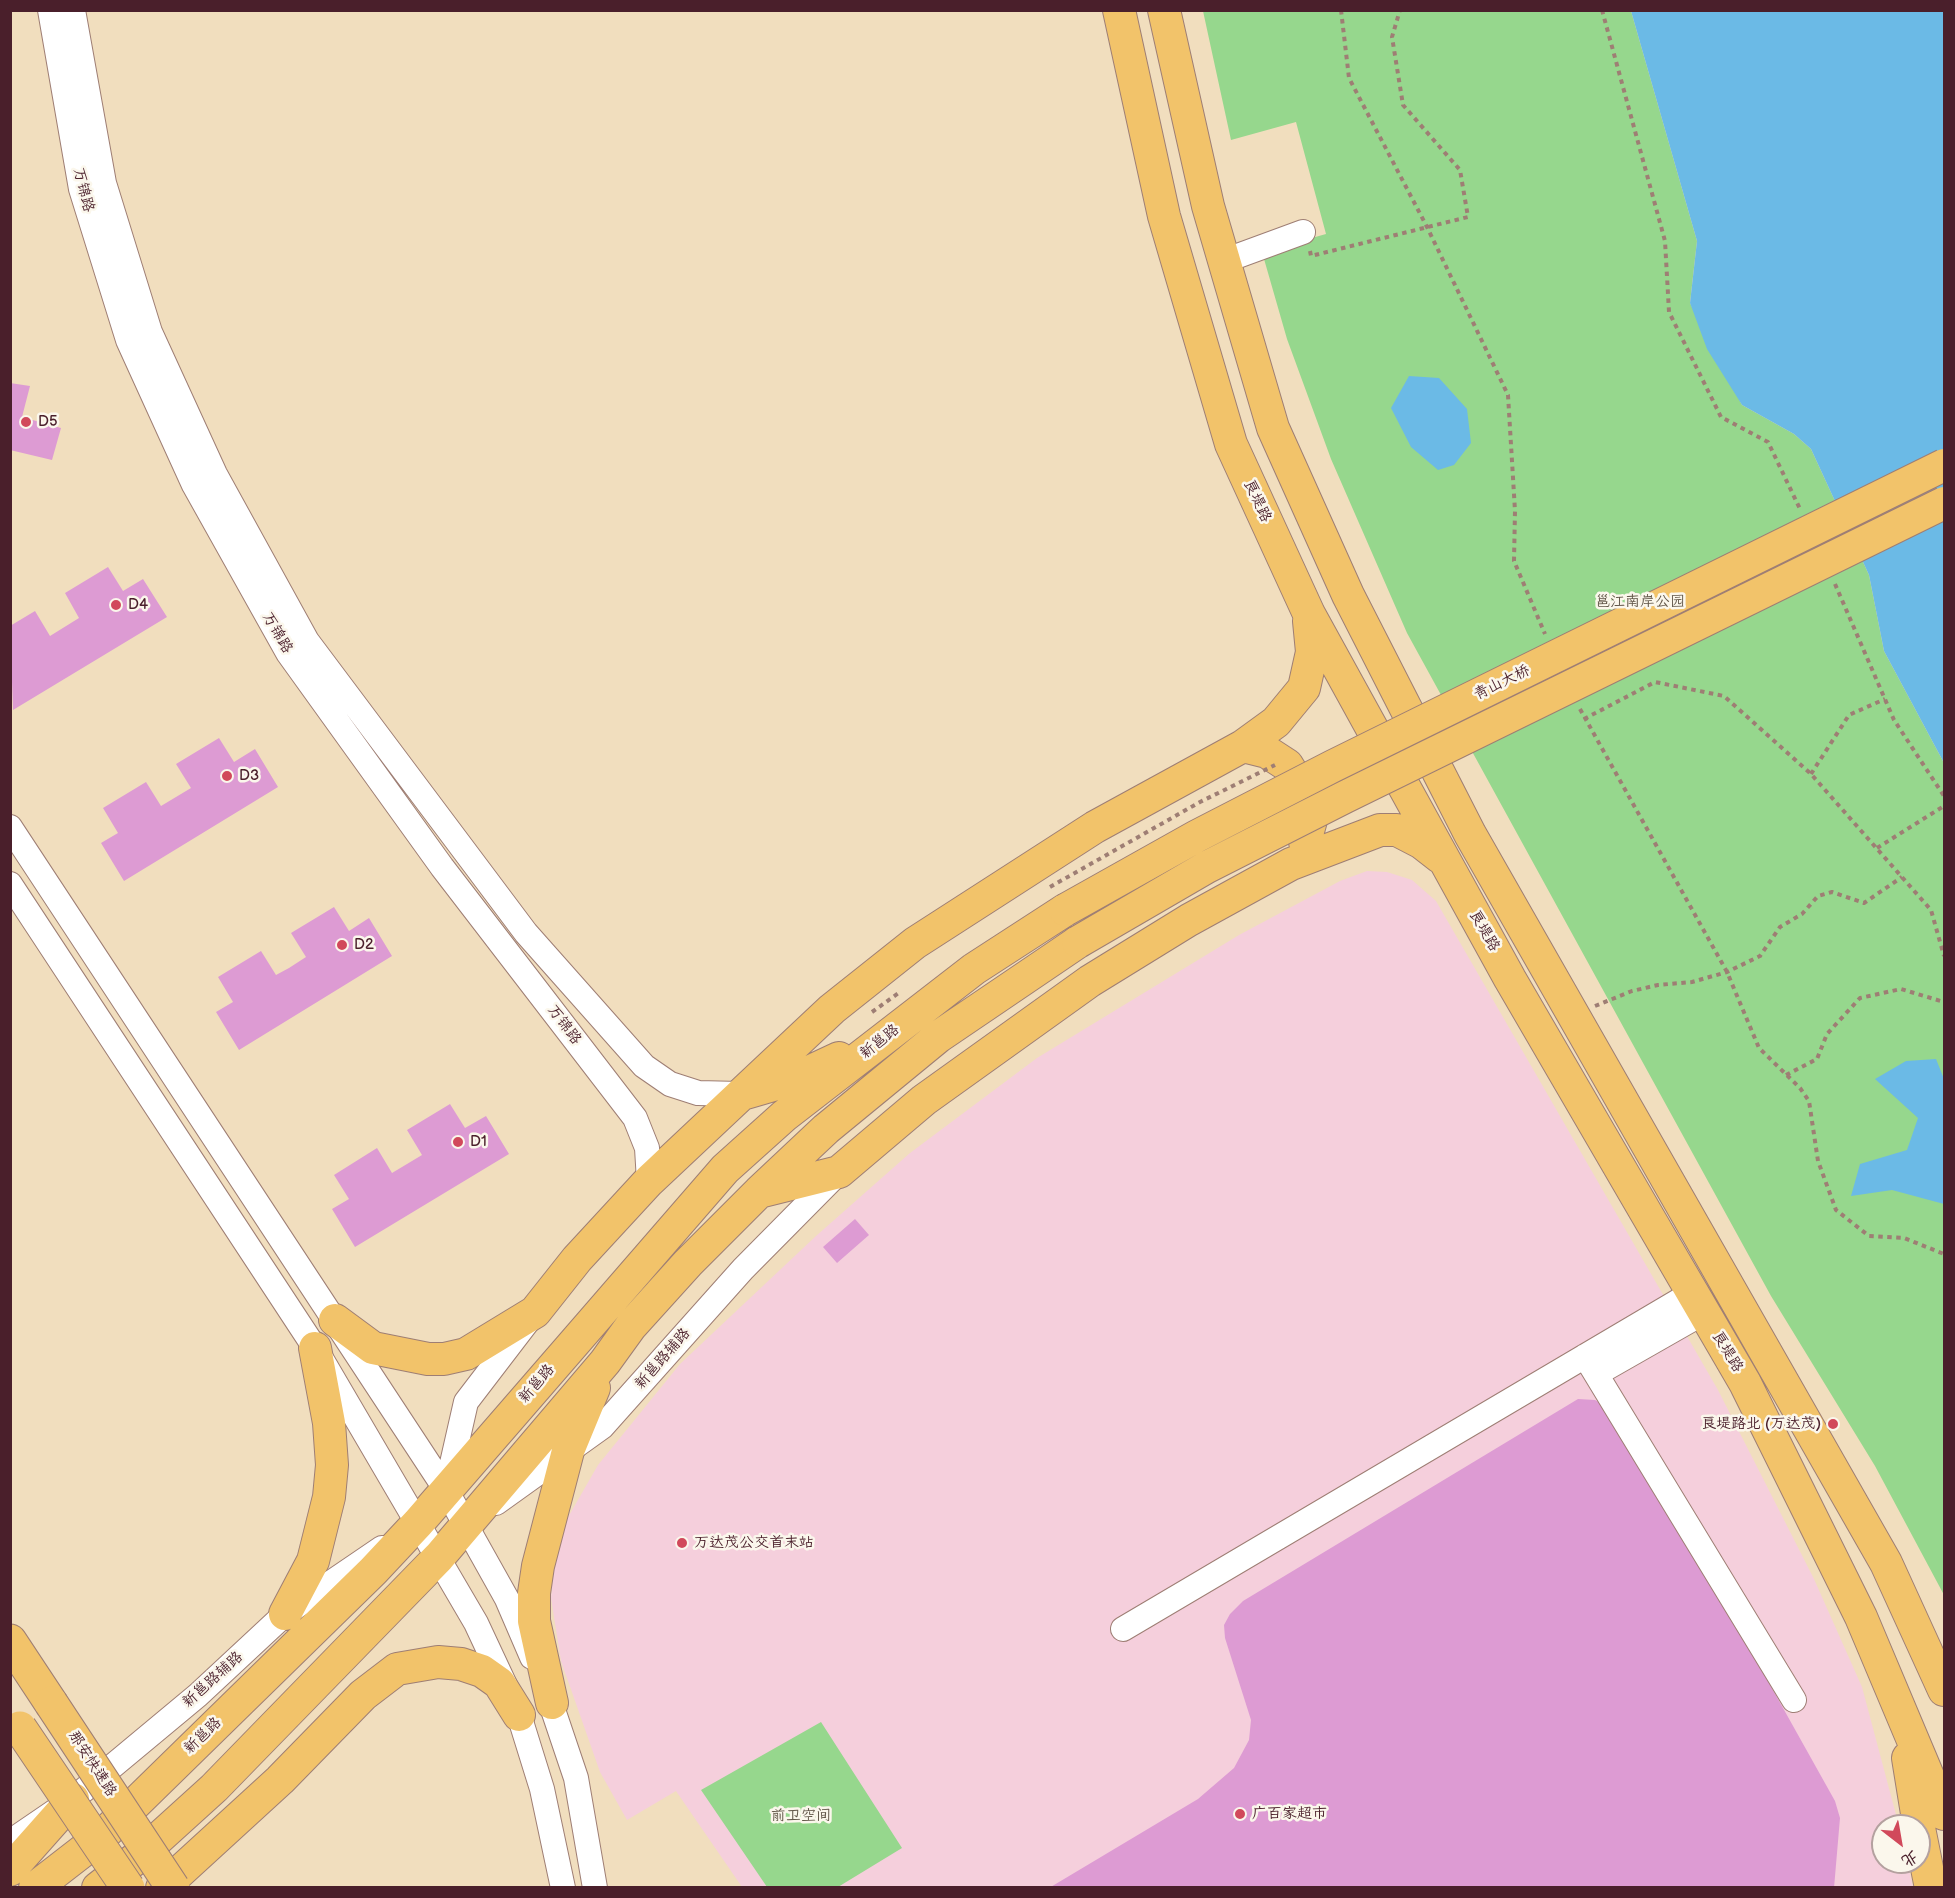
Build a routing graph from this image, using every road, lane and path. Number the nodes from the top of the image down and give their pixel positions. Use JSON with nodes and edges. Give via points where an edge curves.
{"nodes":[{"id":1,"x":50,"y":10,"type":"edge"},
{"id":2,"x":73,"y":10,"type":"edge"},
{"id":3,"x":1119,"y":10,"type":"edge"},
{"id":4,"x":1164,"y":10,"type":"edge"},
{"id":5,"x":1400,"y":10,"type":"edge"},
{"id":6,"x":1602,"y":10,"type":"edge"},
{"id":7,"x":1303,"y":232,"type":"joint"},
{"id":8,"x":1224,"y":261,"type":"junction"},
{"id":9,"x":1944,"y":465,"type":"edge"},
{"id":10,"x":1944,"y":503,"type":"edge"},
{"id":11,"x":1803,"y":515,"type":"dead end"},
{"id":12,"x":1833,"y":578,"type":"dead end"},
{"id":13,"x":1309,"y":614,"type":"junction"},
{"id":14,"x":1885,"y":699,"type":"junction"},
{"id":15,"x":1584,"y":718,"type":"dead end"},
{"id":16,"x":1243,"y":746,"type":"junction"},
{"id":17,"x":1811,"y":774,"type":"junction"},
{"id":18,"x":1944,"y":796,"type":"edge"},
{"id":19,"x":1944,"y":806,"type":"edge"},
{"id":20,"x":10,"y":826,"type":"edge"},
{"id":21,"x":1877,"y":848,"type":"junction"},
{"id":22,"x":1442,"y":858,"type":"junction"},
{"id":23,"x":1291,"y":864,"type":"junction"},
{"id":24,"x":1902,"y":877,"type":"junction"},
{"id":25,"x":10,"y":884,"type":"edge"},
{"id":26,"x":1052,"y":897,"type":"joint"},
{"id":27,"x":1944,"y":956,"type":"edge"},
{"id":28,"x":1543,"y":957,"type":"junction"},
{"id":29,"x":1510,"y":979,"type":"junction"},
{"id":30,"x":905,"y":988,"type":"dead end"},
{"id":31,"x":1944,"y":1002,"type":"edge"},
{"id":32,"x":1596,"y":1006,"type":"dead end"},
{"id":33,"x":877,"y":1026,"type":"junction"},
{"id":34,"x":1786,"y":1075,"type":"dead end"},
{"id":35,"x":875,"y":1090,"type":"junction"},
{"id":36,"x":740,"y":1094,"type":"junction"},
{"id":37,"x":839,"y":1172,"type":"junction"},
{"id":38,"x":649,"y":1181,"type":"junction"},
{"id":39,"x":759,"y":1192,"type":"junction"},
{"id":40,"x":1912,"y":1241,"type":"dead end"},
{"id":41,"x":1909,"y":1247,"type":"dead end"},
{"id":42,"x":1698,"y":1303,"type":"junction"},
{"id":43,"x":535,"y":1312,"type":"junction"},
{"id":44,"x":335,"y":1320,"type":"junction"},
{"id":45,"x":315,"y":1348,"type":"junction"},
{"id":46,"x":605,"y":1362,"type":"junction"},
{"id":47,"x":1591,"y":1365,"type":"junction"},
{"id":48,"x":568,"y":1451,"type":"junction"},
{"id":49,"x":446,"y":1490,"type":"junction"},
{"id":50,"x":418,"y":1523,"type":"junction"},
{"id":51,"x":467,"y":1524,"type":"junction"},
{"id":52,"x":439,"y":1557,"type":"junction"},
{"id":53,"x":285,"y":1614,"type":"junction"},
{"id":54,"x":1122,"y":1629,"type":"dead end"},
{"id":55,"x":10,"y":1641,"type":"edge"},
{"id":56,"x":1944,"y":1690,"type":"edge"},
{"id":57,"x":1794,"y":1700,"type":"dead end"},
{"id":58,"x":552,"y":1702,"type":"junction"},
{"id":59,"x":1902,"y":1713,"type":"junction"},
{"id":60,"x":519,"y":1715,"type":"junction"},
{"id":61,"x":15,"y":1720,"type":"edge"},
{"id":62,"x":73,"y":1799,"type":"junction"},
{"id":63,"x":1917,"y":1814,"type":"edge"},
{"id":64,"x":1944,"y":1814,"type":"edge"},
{"id":65,"x":10,"y":1842,"type":"edge"},
{"id":66,"x":10,"y":1870,"type":"edge"},
{"id":67,"x":35,"y":1887,"type":"edge"},
{"id":68,"x":98,"y":1887,"type":"edge"},
{"id":69,"x":128,"y":1887,"type":"edge"},
{"id":70,"x":162,"y":1887,"type":"edge"},
{"id":71,"x":173,"y":1887,"type":"edge"},
{"id":72,"x":563,"y":1887,"type":"edge"},
{"id":73,"x":595,"y":1887,"type":"edge"}],
"edges":[{"from":1,"to":38,"type":"street","name":"万锦路","via":[[81,189],[128,340],[194,484],[288,653],[442,867],[635,1118],[647,1148]]},
{"from":2,"to":36,"type":"street","name":"万锦路","via":[[104,183],[150,332],[215,474],[307,641],[526,933],[644,1066],[670,1084],[698,1093]]},
{"from":3,"to":13,"type":"main road","name":"良堤路","via":[[1164,216],[1231,444]]},
{"from":4,"to":8,"type":"main road"},
{"from":5,"to":7,"type":"path","via":[[1392,37],[1403,105],[1460,170],[1467,217],[1311,256]]},
{"from":6,"to":11,"type":"path","via":[[1665,241],[1669,312],[1721,417],[1768,442]]},
{"from":7,"to":8,"type":"street"},
{"from":8,"to":28,"type":"main road","via":[[1273,428],[1348,595],[1470,834]]},
{"from":9,"to":26,"type":"main road","name":"青山大桥","bridge":true,"via":[[1197,836]]},
{"from":10,"to":35,"type":"main road","bridge":true,"via":[[1208,867],[1078,942],[938,1037]]},
{"from":12,"to":14,"type":"path"},
{"from":13,"to":16,"type":"main road","via":[[1312,652],[1304,687],[1276,722]]},
{"from":13,"to":22,"type":"main road","name":"良堤路"},
{"from":14,"to":17,"type":"path","via":[[1849,715]]},
{"from":14,"to":18,"type":"path","via":[[1894,720]]},
{"from":15,"to":17,"type":"path","via":[[1655,682],[1724,696]]},
{"from":16,"to":23,"type":"main road","via":[[1268,752],[1287,765],[1302,791],[1311,820],[1306,839]]},
{"from":16,"to":36,"type":"main road","via":[[1095,826],[915,943],[832,1009]]},
{"from":17,"to":21,"type":"path"},
{"from":19,"to":21,"type":"path"},
{"from":20,"to":44,"type":"street"},
{"from":21,"to":24,"type":"path"},
{"from":22,"to":23,"type":"main road","via":[[1397,830],[1380,830]]},
{"from":22,"to":29,"type":"main road","name":"良堤路"},
{"from":23,"to":37,"type":"main road","via":[[1090,981],[924,1100]]},
{"from":24,"to":27,"type":"path","via":[[1931,910]]},
{"from":24,"to":32,"type":"path","via":[[1864,903],[1832,892],[1818,896],[1802,914],[1780,927],[1760,956],[1727,972],[1632,991]]},
{"from":25,"to":45,"type":"street"},
{"from":26,"to":33,"type":"main road","name":"新邕路","via":[[974,969]]},
{"from":28,"to":29,"type":"main road"},
{"from":28,"to":56,"type":"main road","via":[[1886,1563]]},
{"from":29,"to":42,"type":"main road","name":"良堤路"},
{"from":30,"to":33,"type":"path"},
{"from":31,"to":34,"type":"path","via":[[1901,988],[1860,998],[1827,1034],[1817,1059]]},
{"from":33,"to":36,"type":"main road","via":[[794,1079]]},
{"from":33,"to":49,"type":"main road","name":"新邕路","via":[[725,1169]]},
{"from":35,"to":37,"type":"main road","via":[[856,1120]]},
{"from":35,"to":39,"type":"main road","via":[[826,1129]]},
{"from":36,"to":38,"type":"main road"},
{"from":37,"to":39,"type":"main road"},
{"from":37,"to":48,"type":"street","name":"新邕路辅路","via":[[743,1269],[602,1427]]},
{"from":38,"to":43,"type":"main road","via":[[577,1259]]},
{"from":39,"to":46,"type":"main road","via":[[688,1263],[631,1326]]},
{"from":40,"to":41,"type":"path"},
{"from":42,"to":47,"type":"street"},
{"from":42,"to":59,"type":"main road","name":"良堤路","via":[[1745,1383],[1861,1617]]},
{"from":43,"to":44,"type":"main road","via":[[466,1354],[444,1359],[373,1348]]},
{"from":43,"to":49,"type":"street","via":[[466,1402]]},
{"from":44,"to":49,"type":"street"},
{"from":45,"to":50,"type":"street"},
{"from":45,"to":53,"type":"main road","via":[[329,1423],[329,1497],[314,1561]]},
{"from":46,"to":48,"type":"main road"},
{"from":46,"to":51,"type":"main road"},
{"from":47,"to":54,"type":"street"},
{"from":47,"to":57,"type":"street"},
{"from":48,"to":51,"type":"street","name":"新邕路辅路"},
{"from":48,"to":58,"type":"main road","via":[[534,1593],[534,1621]]},
{"from":49,"to":50,"type":"main road","name":"新邕路"},
{"from":49,"to":51,"type":"street"},
{"from":50,"to":52,"type":"street"},
{"from":50,"to":53,"type":"street","name":"新邕路辅路"},
{"from":50,"to":67,"type":"main road","name":"新邕路","via":[[102,1836]]},
{"from":51,"to":52,"type":"main road"},
{"from":51,"to":58,"type":"street","via":[[507,1599]]},
{"from":52,"to":60,"type":"street","via":[[476,1623]]},
{"from":52,"to":68,"type":"main road","via":[[214,1788],[139,1856]]},
{"from":53,"to":62,"type":"street","name":"新邕路辅路","via":[[198,1695]]},
{"from":55,"to":71,"type":"highway","name":"那安快速路","bridge":true},
{"from":58,"to":73,"type":"street","via":[[576,1778]]},
{"from":59,"to":63,"type":"main road"},
{"from":59,"to":64,"type":"main road","name":"良堤路"},
{"from":60,"to":70,"type":"main road","via":[[499,1683],[482,1671],[438,1662],[398,1669],[363,1695],[280,1780]]},
{"from":60,"to":72,"type":"street","via":[[542,1790]]},
{"from":61,"to":69,"type":"highway","bridge":true},
{"from":62,"to":65,"type":"street","name":"新邕路辅路"},
{"from":62,"to":66,"type":"main road"}]}
